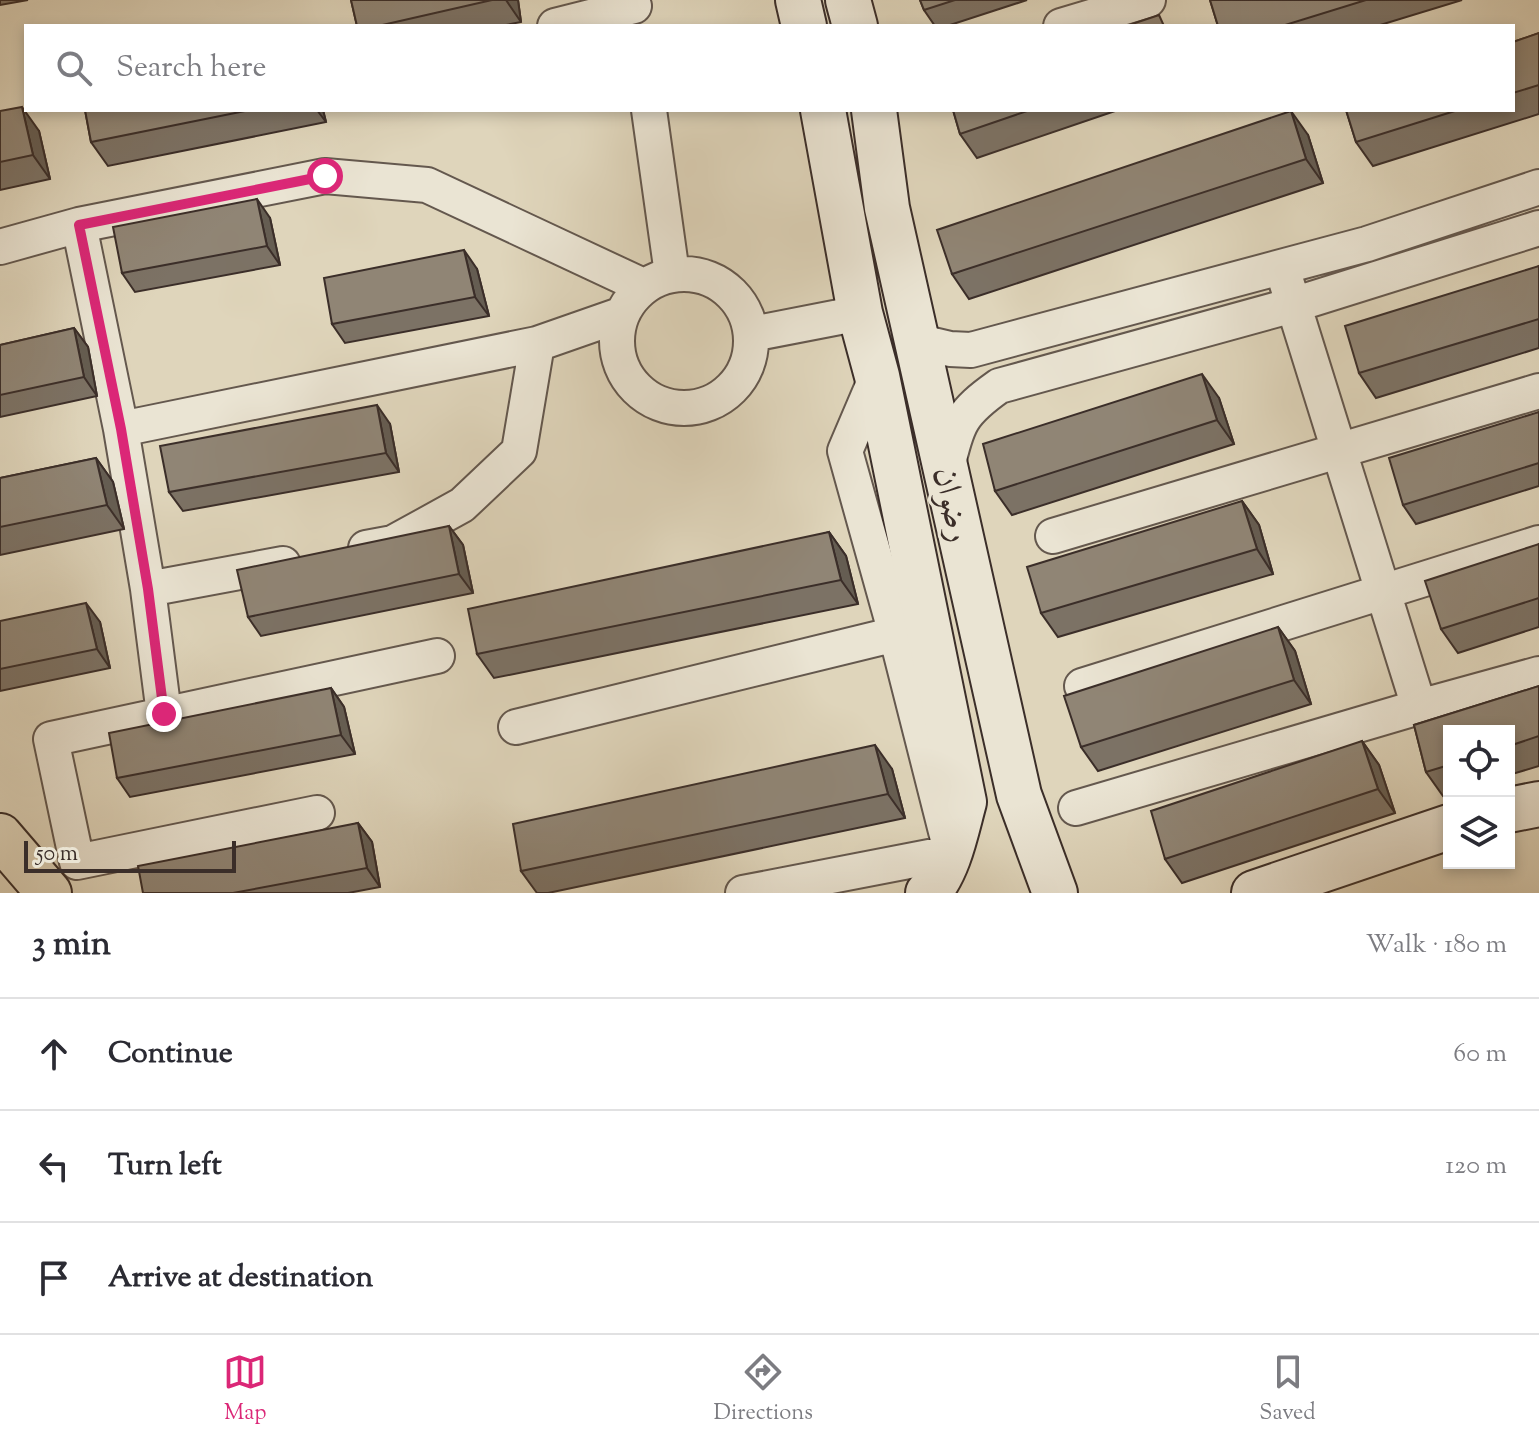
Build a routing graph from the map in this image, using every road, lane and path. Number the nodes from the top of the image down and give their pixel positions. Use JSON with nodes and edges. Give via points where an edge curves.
{"nodes":[{"id":1,"x":798,"y":0,"type":"edge"},
{"id":2,"x":848,"y":0,"type":"edge"},
{"id":3,"x":1148,"y":0,"type":"edge"},
{"id":4,"x":635,"y":11,"type":"edge"},
{"id":5,"x":566,"y":24,"type":"edge"},
{"id":6,"x":804,"y":24,"type":"edge"},
{"id":7,"x":854,"y":24,"type":"edge"},
{"id":8,"x":1068,"y":24,"type":"edge"},
{"id":9,"x":649,"y":112,"type":"edge"},
{"id":10,"x":823,"y":112,"type":"edge"},
{"id":11,"x":874,"y":112,"type":"edge"},
{"id":12,"x":1539,"y":187,"type":"edge"},
{"id":13,"x":79,"y":225,"type":"junction"},
{"id":14,"x":1539,"y":228,"type":"edge"},
{"id":15,"x":0,"y":247,"type":"edge"},
{"id":16,"x":1282,"y":268,"type":"junction"},
{"id":17,"x":658,"y":280,"type":"junction"},
{"id":18,"x":1293,"y":305,"type":"junction"},
{"id":19,"x":860,"y":313,"type":"junction"},
{"id":20,"x":620,"y":315,"type":"junction"},
{"id":21,"x":752,"y":334,"type":"junction"},
{"id":22,"x":916,"y":341,"type":"junction"},
{"id":23,"x":537,"y":344,"type":"junction"},
{"id":24,"x":877,"y":376,"type":"junction"},
{"id":25,"x":1539,"y":391,"type":"edge"},
{"id":26,"x":121,"y":429,"type":"junction"},
{"id":27,"x":1339,"y":451,"type":"junction"},
{"id":28,"x":947,"y":468,"type":"junction"},
{"id":29,"x":1053,"y":536,"type":"dead end"},
{"id":30,"x":1539,"y":543,"type":"edge"},
{"id":31,"x":148,"y":589,"type":"junction"},
{"id":32,"x":1383,"y":592,"type":"junction"},
{"id":33,"x":896,"y":634,"type":"junction"},
{"id":34,"x":437,"y":656,"type":"dead end"},
{"id":35,"x":1539,"y":674,"type":"edge"},
{"id":36,"x":1082,"y":686,"type":"edge"},
{"id":37,"x":1419,"y":707,"type":"junction"},
{"id":38,"x":164,"y":714,"type":"junction"},
{"id":39,"x":516,"y":727,"type":"dead end"},
{"id":40,"x":1019,"y":795,"type":"junction"},
{"id":41,"x":964,"y":802,"type":"junction"},
{"id":42,"x":1539,"y":804,"type":"edge"},
{"id":43,"x":1076,"y":808,"type":"dead end"},
{"id":44,"x":1515,"y":809,"type":"edge"},
{"id":45,"x":317,"y":813,"type":"dead end"},
{"id":46,"x":1443,"y":829,"type":"edge"},
{"id":47,"x":0,"y":836,"type":"edge"},
{"id":48,"x":950,"y":852,"type":"junction"},
{"id":49,"x":49,"y":893,"type":"edge"},
{"id":50,"x":743,"y":893,"type":"edge"},
{"id":51,"x":928,"y":893,"type":"edge"},
{"id":52,"x":1055,"y":893,"type":"edge"},
{"id":53,"x":1254,"y":893,"type":"edge"}],
"edges":[{"from":1,"to":6,"type":"main road"},
{"from":2,"to":7,"type":"main road"},
{"from":3,"to":8,"type":"street"},
{"from":4,"to":5,"type":"street"},
{"from":9,"to":17,"type":"street"},
{"from":10,"to":19,"type":"main road","name":"رضوان"},
{"from":11,"to":22,"type":"main road","name":"رضوان","via":[[887,208]]},
{"from":12,"to":16,"type":"street"},
{"from":13,"to":15,"type":"street"},
{"from":13,"to":17,"type":"street","via":[[325,176],[427,185]]},
{"from":13,"to":26,"type":"street"},
{"from":14,"to":18,"type":"street"},
{"from":16,"to":18,"type":"street"},
{"from":16,"to":22,"type":"street","via":[[971,350]]},
{"from":17,"to":20,"type":"street","via":[[630,299]]},
{"from":17,"to":21,"type":"street","via":[[709,277],[738,300]]},
{"from":18,"to":27,"type":"street"},
{"from":18,"to":28,"type":"street","via":[[999,386],[974,404],[955,431]]},
{"from":19,"to":21,"type":"street"},
{"from":19,"to":24,"type":"main road","name":"رضوان"},
{"from":20,"to":21,"type":"street","via":[[616,356],[636,392],[674,410],[714,403],[745,375]]},
{"from":20,"to":23,"type":"street"},
{"from":22,"to":28,"type":"main road","name":"رضوان"},
{"from":23,"to":26,"type":"street"},
{"from":23,"to":31,"type":"street","via":[[519,451],[462,505],[393,543]]},
{"from":24,"to":33,"type":"street","via":[[845,451]]},
{"from":24,"to":41,"type":"main road","name":"رضوان"},
{"from":25,"to":27,"type":"street"},
{"from":26,"to":31,"type":"street"},
{"from":27,"to":29,"type":"street"},
{"from":27,"to":32,"type":"street"},
{"from":28,"to":40,"type":"main road","name":"رضوان"},
{"from":30,"to":32,"type":"street"},
{"from":31,"to":38,"type":"street"},
{"from":32,"to":36,"type":"street"},
{"from":32,"to":37,"type":"street"},
{"from":33,"to":39,"type":"street"},
{"from":33,"to":48,"type":"street"},
{"from":34,"to":38,"type":"street"},
{"from":35,"to":37,"type":"street"},
{"from":37,"to":43,"type":"street"},
{"from":38,"to":45,"type":"street","via":[[51,739],[77,862]]},
{"from":40,"to":41,"type":"main road","via":[[1007,814],[993,823],[978,819]]},
{"from":40,"to":52,"type":"main road","name":"رضوان"},
{"from":41,"to":48,"type":"main road","name":"رضوان"},
{"from":42,"to":44,"type":"main road"},
{"from":46,"to":53,"type":"main road"},
{"from":47,"to":49,"type":"highway"},
{"from":48,"to":50,"type":"street"},
{"from":48,"to":51,"type":"main road","name":"رضوان"}]}
